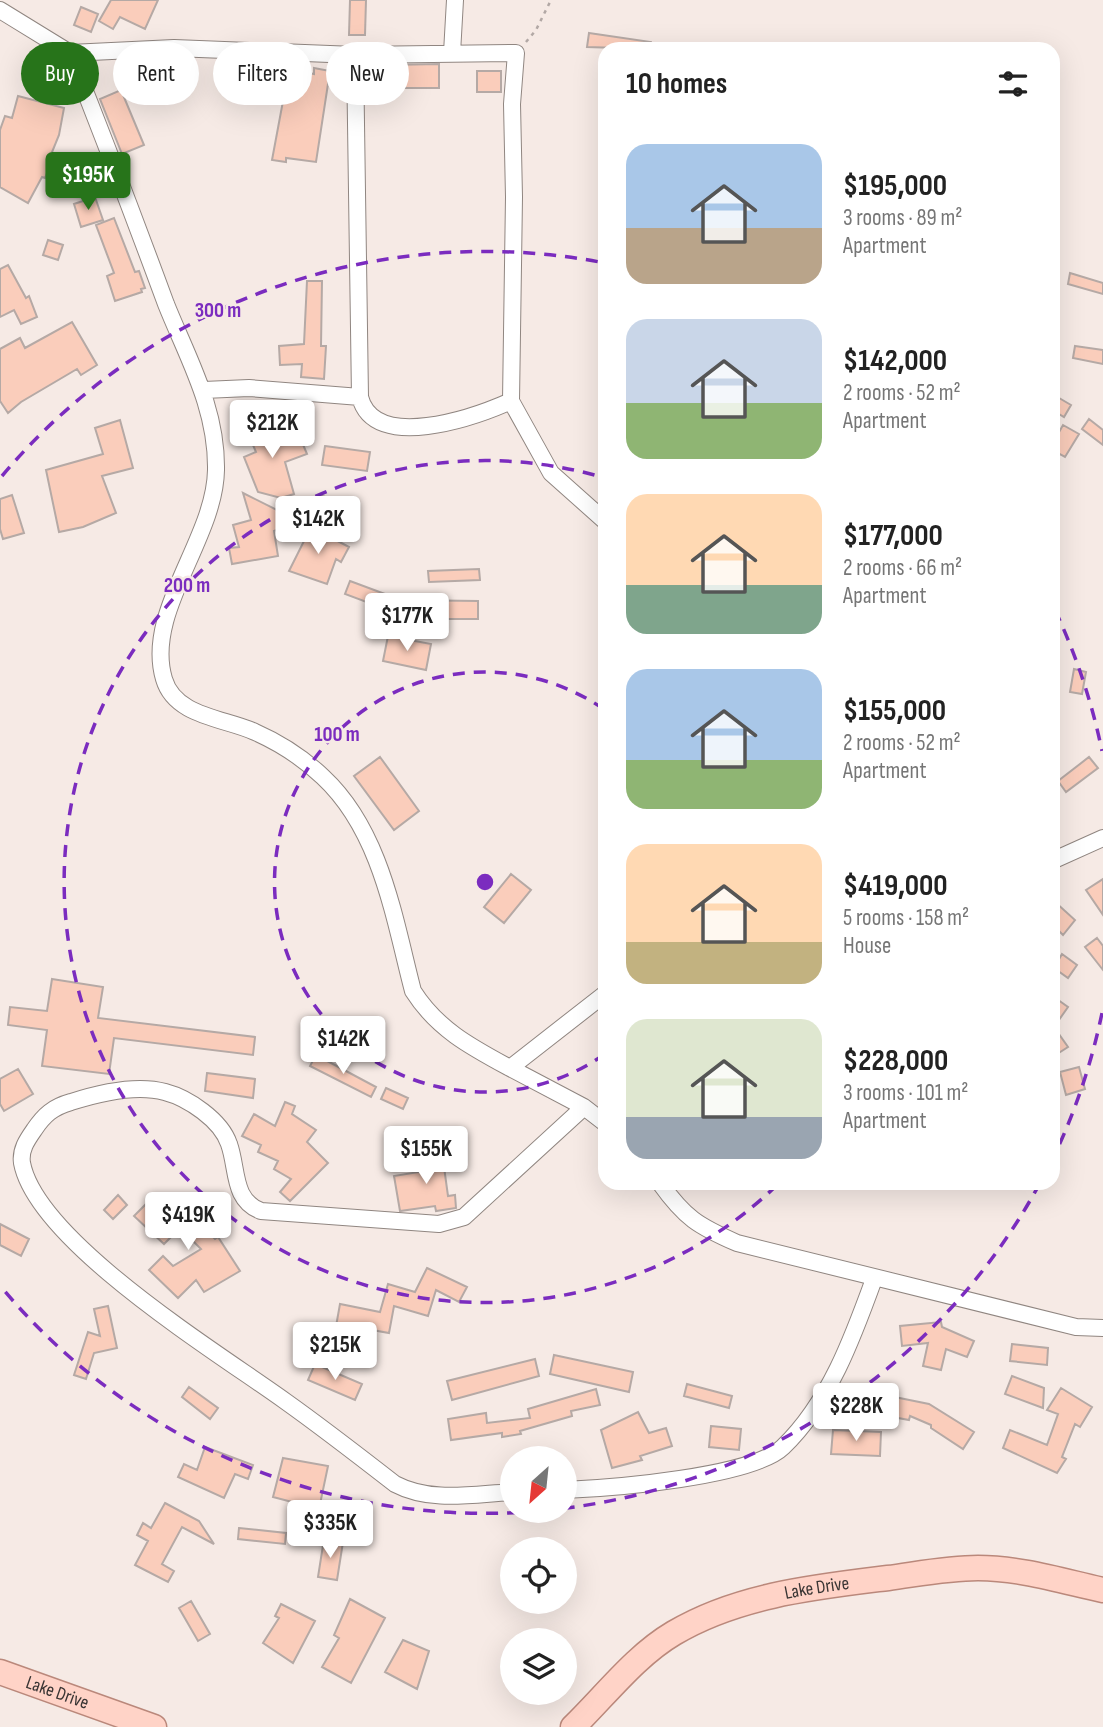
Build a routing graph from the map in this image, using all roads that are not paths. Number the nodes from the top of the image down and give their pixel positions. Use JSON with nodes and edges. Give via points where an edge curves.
{"nodes":[{"id":1,"x":455,"y":0,"type":"edge"},
{"id":2,"x":0,"y":10,"type":"edge"},
{"id":3,"x":52,"y":42,"type":"edge"},
{"id":4,"x":99,"y":52,"type":"edge"},
{"id":5,"x":452,"y":53,"type":"junction"},
{"id":6,"x":326,"y":54,"type":"edge"},
{"id":7,"x":409,"y":54,"type":"edge"},
{"id":8,"x":90,"y":105,"type":"edge"},
{"id":9,"x":356,"y":105,"type":"edge"},
{"id":10,"x":204,"y":390,"type":"junction"},
{"id":11,"x":360,"y":397,"type":"junction"},
{"id":12,"x":511,"y":401,"type":"junction"},
{"id":13,"x":598,"y":515,"type":"edge"},
{"id":14,"x":1103,"y":838,"type":"edge"},
{"id":15,"x":1060,"y":857,"type":"edge"},
{"id":16,"x":598,"y":999,"type":"edge"},
{"id":17,"x":510,"y":1068,"type":"junction"},
{"id":18,"x":584,"y":1107,"type":"junction"},
{"id":19,"x":598,"y":1118,"type":"edge"},
{"id":20,"x":665,"y":1190,"type":"edge"},
{"id":21,"x":874,"y":1279,"type":"junction"},
{"id":22,"x":1103,"y":1328,"type":"edge"},
{"id":23,"x":578,"y":1489,"type":"edge"},
{"id":24,"x":500,"y":1493,"type":"edge"},
{"id":25,"x":1103,"y":1590,"type":"edge"},
{"id":26,"x":0,"y":1672,"type":"edge"},
{"id":27,"x":155,"y":1727,"type":"edge"},
{"id":28,"x":573,"y":1727,"type":"edge"}],
"edges":[{"from":1,"to":5,"type":"street"},
{"from":2,"to":3,"type":"street"},
{"from":4,"to":6,"type":"street","via":[[206,48]]},
{"from":5,"to":7,"type":"street"},
{"from":5,"to":12,"type":"street","via":[[516,53]]},
{"from":8,"to":10,"type":"street"},
{"from":9,"to":11,"type":"street"},
{"from":10,"to":11,"type":"street","via":[[249,388]]},
{"from":10,"to":17,"type":"street","via":[[213,427],[214,497],[171,603],[160,654],[164,681],[183,705],[283,745],[324,778],[355,817],[372,849],[413,991],[425,1010],[465,1044]]},
{"from":11,"to":12,"type":"street","via":[[370,417],[397,428],[446,422]]},
{"from":12,"to":13,"type":"street","via":[[551,473]]},
{"from":14,"to":15,"type":"street"},
{"from":16,"to":17,"type":"street"},
{"from":17,"to":18,"type":"street"},
{"from":18,"to":19,"type":"street"},
{"from":18,"to":24,"type":"street","via":[[464,1217],[439,1224],[251,1207],[240,1192],[229,1142],[218,1125],[164,1092],[115,1091],[68,1103],[46,1113],[24,1143],[21,1160],[28,1184],[47,1213],[99,1265],[179,1327],[415,1494]]},
{"from":20,"to":21,"type":"street","via":[[676,1205],[708,1230],[737,1243]]},
{"from":21,"to":22,"type":"street","via":[[1076,1327]]},
{"from":21,"to":23,"type":"street","via":[[827,1388],[783,1448],[757,1463],[732,1469]]},
{"from":25,"to":28,"type":"main road","name":"Lake Drive","via":[[1044,1576],[978,1568],[758,1599],[716,1612],[672,1634]]},
{"from":26,"to":27,"type":"main road","name":"Lake Drive"}]}
